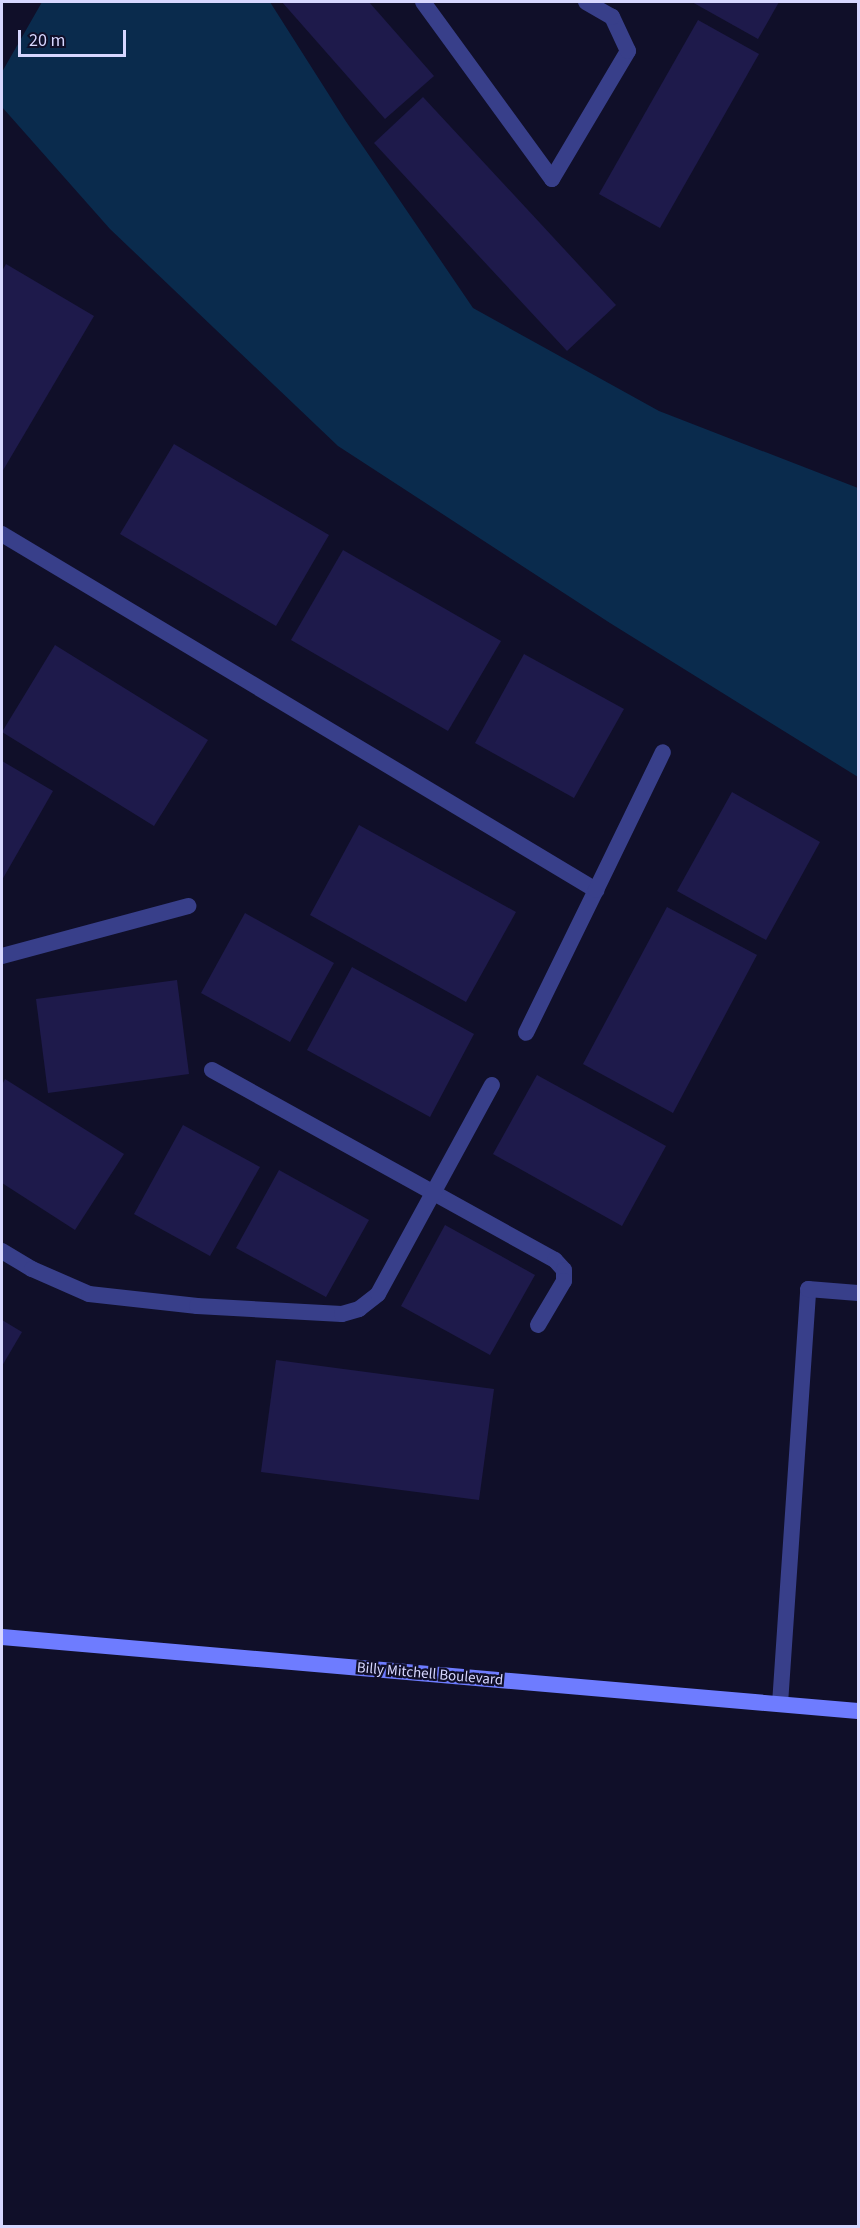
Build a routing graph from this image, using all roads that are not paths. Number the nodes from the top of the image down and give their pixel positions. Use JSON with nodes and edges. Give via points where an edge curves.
{"nodes":[{"id":1,"x":423,"y":2,"type":"edge"},
{"id":2,"x":586,"y":2,"type":"edge"},
{"id":3,"x":2,"y":534,"type":"edge"},
{"id":4,"x":663,"y":752,"type":"dead end"},
{"id":5,"x":596,"y":890,"type":"junction"},
{"id":6,"x":188,"y":906,"type":"dead end"},
{"id":7,"x":2,"y":956,"type":"edge"},
{"id":8,"x":526,"y":1033,"type":"dead end"},
{"id":9,"x":212,"y":1070,"type":"dead end"},
{"id":10,"x":492,"y":1085,"type":"dead end"},
{"id":11,"x":433,"y":1192,"type":"junction"},
{"id":12,"x":2,"y":1251,"type":"edge"},
{"id":13,"x":858,"y":1293,"type":"edge"},
{"id":14,"x":538,"y":1325,"type":"dead end"},
{"id":15,"x":2,"y":1636,"type":"edge"},
{"id":16,"x":780,"y":1704,"type":"junction"},
{"id":17,"x":858,"y":1711,"type":"edge"}],
"edges":[{"from":1,"to":2,"type":"lane","via":[[552,179],[628,51],[612,17]]},
{"from":3,"to":5,"type":"lane"},
{"from":4,"to":5,"type":"lane"},
{"from":5,"to":8,"type":"lane"},
{"from":6,"to":7,"type":"lane"},
{"from":9,"to":11,"type":"lane"},
{"from":10,"to":11,"type":"lane"},
{"from":11,"to":12,"type":"lane","via":[[378,1294],[359,1309],[342,1314],[197,1306],[89,1294]]},
{"from":11,"to":14,"type":"lane","via":[[545,1253],[564,1270],[564,1281]]},
{"from":13,"to":16,"type":"lane","via":[[808,1289]]},
{"from":15,"to":16,"type":"main road","name":"Billy Mitchell Boulevard"},
{"from":16,"to":17,"type":"main road","name":"Billy Mitchell Boulevard"}]}
